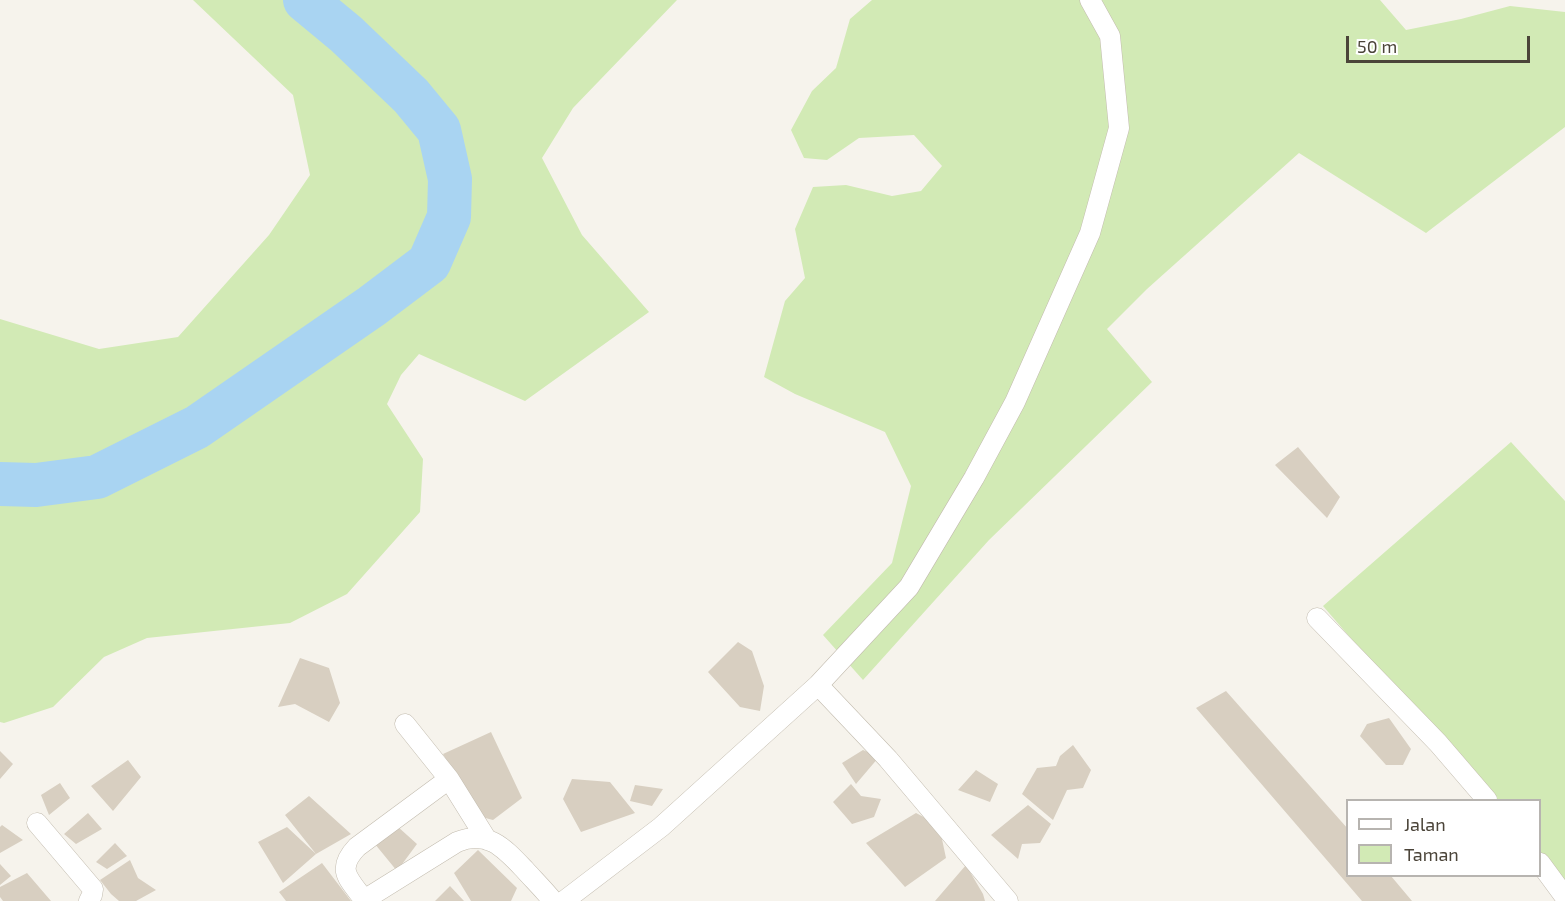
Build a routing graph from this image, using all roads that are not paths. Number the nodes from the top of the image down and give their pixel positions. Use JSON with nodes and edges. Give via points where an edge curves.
{"nodes":[{"id":1,"x":1090,"y":0,"type":"edge"},
{"id":2,"x":1317,"y":618,"type":"dead end"},
{"id":3,"x":818,"y":685,"type":"junction"},
{"id":4,"x":405,"y":724,"type":"dead end"},
{"id":5,"x":449,"y":779,"type":"junction"},
{"id":6,"x":1485,"y":799,"type":"edge"},
{"id":7,"x":38,"y":823,"type":"dead end"},
{"id":8,"x":488,"y":840,"type":"junction"},
{"id":9,"x":1541,"y":866,"type":"edge"},
{"id":10,"x":1565,"y":897,"type":"edge"},
{"id":11,"x":89,"y":901,"type":"edge"},
{"id":12,"x":364,"y":901,"type":"edge"},
{"id":13,"x":553,"y":901,"type":"edge"},
{"id":14,"x":564,"y":901,"type":"edge"},
{"id":15,"x":1008,"y":901,"type":"edge"}],
"edges":[{"from":1,"to":3,"type":"street","via":[[1110,36],[1119,128],[1090,233],[1015,402],[915,578]]},
{"from":2,"to":6,"type":"street","via":[[1438,743]]},
{"from":3,"to":14,"type":"street","via":[[662,827]]},
{"from":3,"to":15,"type":"street","via":[[888,759]]},
{"from":4,"to":5,"type":"street"},
{"from":5,"to":8,"type":"street"},
{"from":5,"to":12,"type":"street","via":[[349,855],[345,866],[347,878]]},
{"from":7,"to":11,"type":"street","via":[[93,889]]},
{"from":8,"to":12,"type":"street","via":[[468,837],[457,842]]},
{"from":8,"to":13,"type":"street","via":[[508,852]]},
{"from":9,"to":10,"type":"street"}]}
